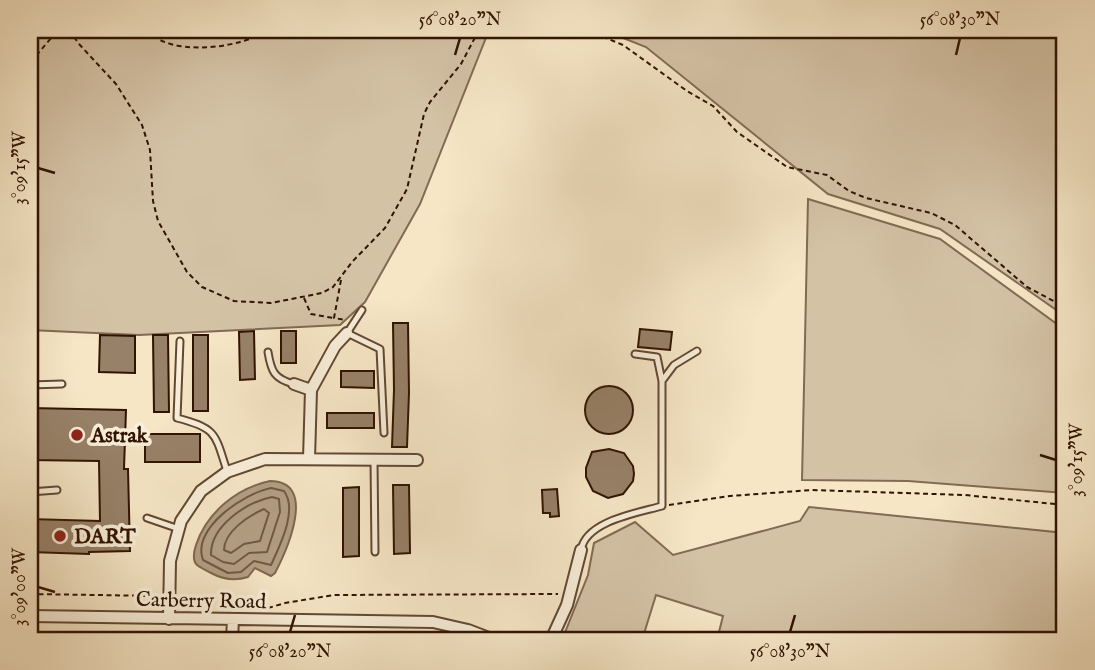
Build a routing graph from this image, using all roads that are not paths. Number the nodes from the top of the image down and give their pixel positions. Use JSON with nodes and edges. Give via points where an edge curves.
{"nodes":[{"id":1,"x":362,"y":310,"type":"dead end"},
{"id":2,"x":347,"y":333,"type":"junction"},
{"id":3,"x":180,"y":341,"type":"dead end"},
{"id":4,"x":697,"y":351,"type":"dead end"},
{"id":5,"x":268,"y":352,"type":"dead end"},
{"id":6,"x":635,"y":354,"type":"dead end"},
{"id":7,"x":662,"y":381,"type":"junction"},
{"id":8,"x":62,"y":384,"type":"dead end"},
{"id":9,"x":294,"y":384,"type":"joint"},
{"id":10,"x":30,"y":385,"type":"edge"},
{"id":11,"x":311,"y":390,"type":"junction"},
{"id":12,"x":384,"y":433,"type":"dead end"},
{"id":13,"x":309,"y":459,"type":"junction"},
{"id":14,"x":374,"y":460,"type":"junction"},
{"id":15,"x":417,"y":460,"type":"dead end"},
{"id":16,"x":227,"y":472,"type":"junction"},
{"id":17,"x":57,"y":490,"type":"dead end"},
{"id":18,"x":30,"y":492,"type":"edge"},
{"id":19,"x":147,"y":518,"type":"dead end"},
{"id":20,"x":179,"y":529,"type":"junction"},
{"id":21,"x":581,"y":550,"type":"joint"},
{"id":22,"x":374,"y":552,"type":"dead end"},
{"id":23,"x":30,"y":615,"type":"edge"},
{"id":24,"x":169,"y":619,"type":"junction"},
{"id":25,"x":233,"y":619,"type":"junction"},
{"id":26,"x":232,"y":640,"type":"edge"},
{"id":27,"x":495,"y":640,"type":"edge"},
{"id":28,"x":551,"y":640,"type":"edge"}],
"edges":[{"from":1,"to":2,"type":"lane"},
{"from":2,"to":11,"type":"street"},
{"from":2,"to":12,"type":"lane","via":[[380,349]]},
{"from":3,"to":16,"type":"lane","via":[[177,418],[202,424],[215,435]]},
{"from":4,"to":7,"type":"lane","via":[[674,365]]},
{"from":5,"to":9,"type":"lane","via":[[276,377]]},
{"from":6,"to":7,"type":"lane","via":[[657,357]]},
{"from":7,"to":21,"type":"lane","via":[[662,506],[592,530]]},
{"from":8,"to":10,"type":"lane"},
{"from":9,"to":11,"type":"street"},
{"from":11,"to":13,"type":"street"},
{"from":13,"to":14,"type":"street"},
{"from":13,"to":16,"type":"street","via":[[265,459]]},
{"from":14,"to":15,"type":"street"},
{"from":14,"to":22,"type":"lane"},
{"from":16,"to":20,"type":"street","via":[[201,491]]},
{"from":17,"to":18,"type":"lane"},
{"from":19,"to":20,"type":"lane"},
{"from":20,"to":24,"type":"street","via":[[170,561]]},
{"from":21,"to":28,"type":"street"},
{"from":23,"to":24,"type":"street","name":"Carberry Road"},
{"from":24,"to":25,"type":"street","name":"Carberry Road"},
{"from":25,"to":26,"type":"street"},
{"from":25,"to":27,"type":"street","name":"Carberry Road","via":[[433,622]]}]}
